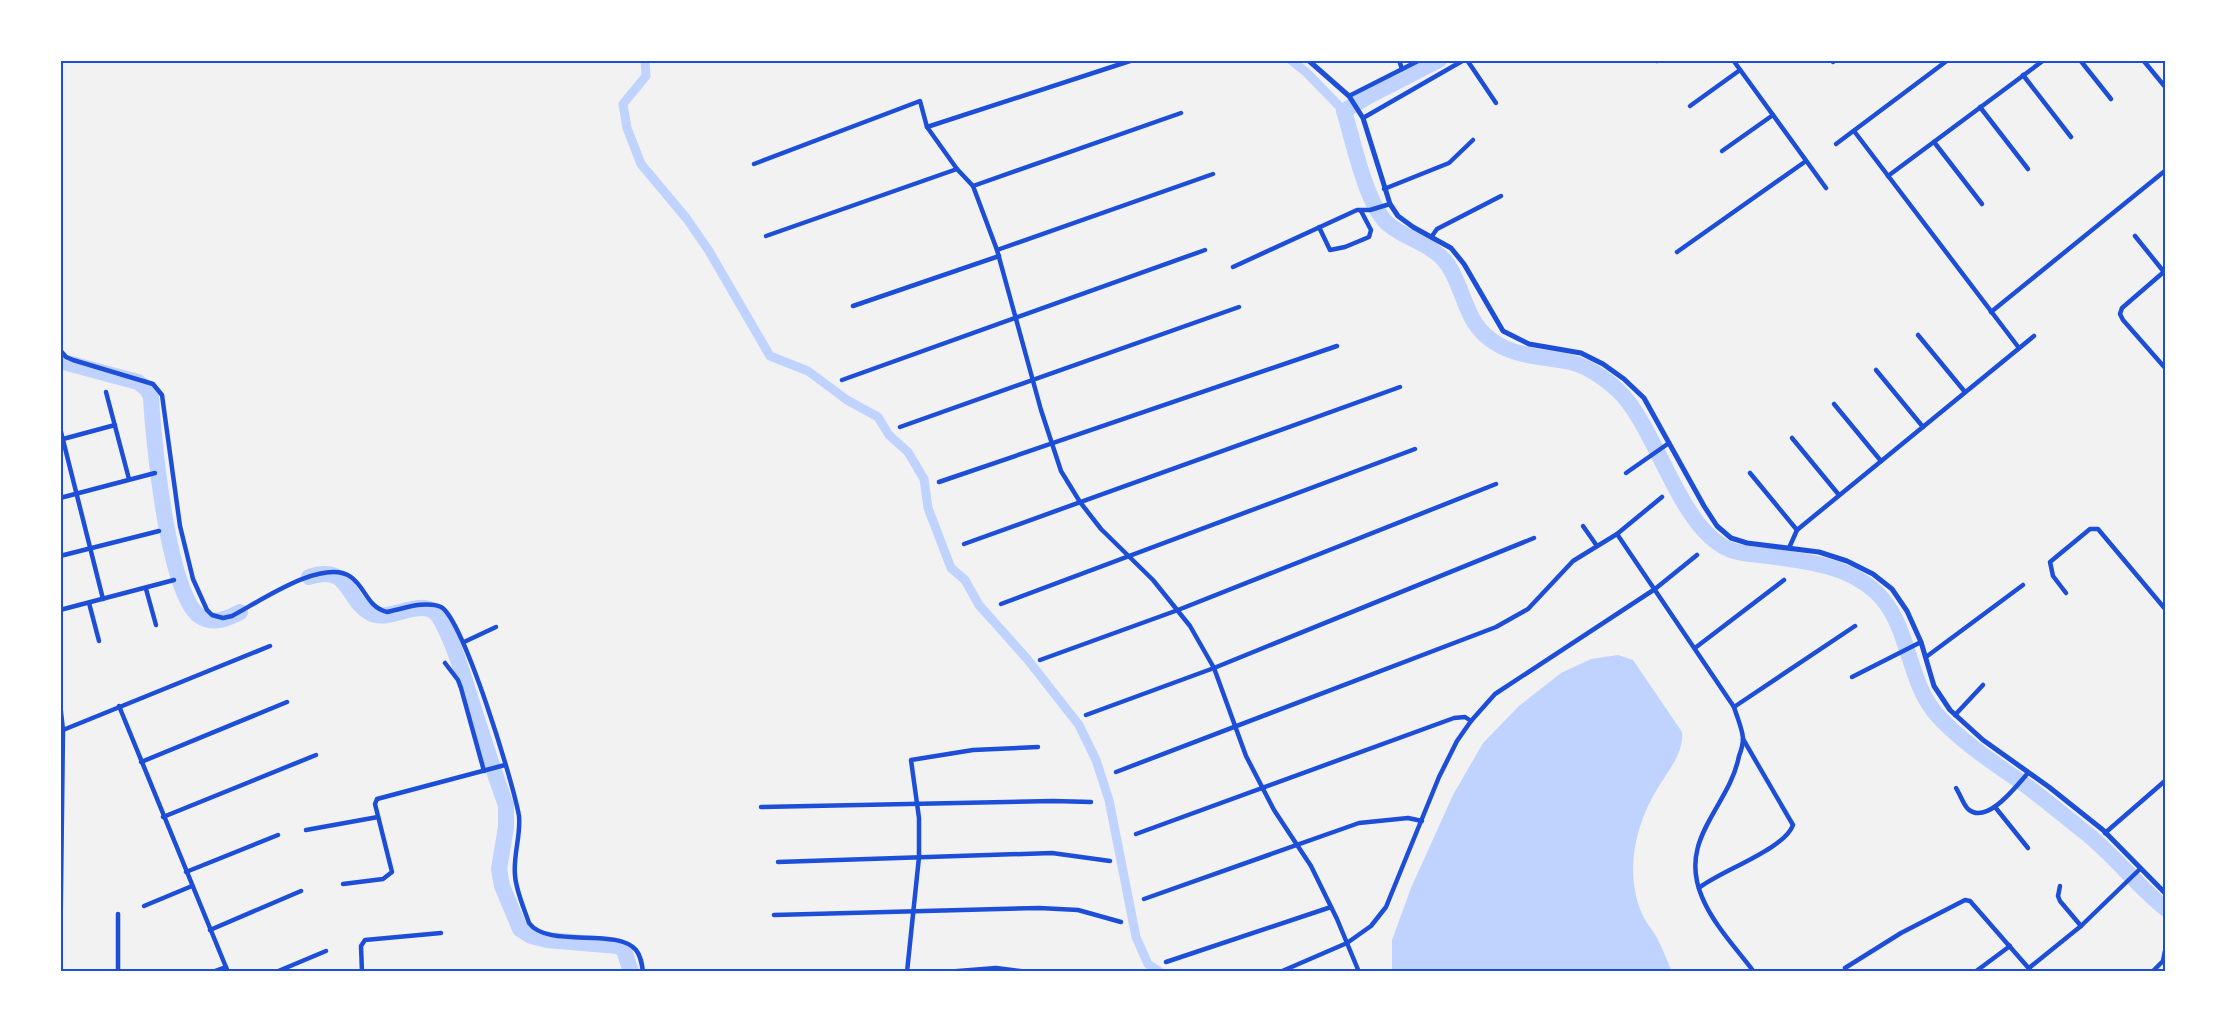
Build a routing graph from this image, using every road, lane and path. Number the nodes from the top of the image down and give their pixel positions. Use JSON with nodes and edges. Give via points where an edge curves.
{"nodes":[{"id":1,"x":1133,"y":60,"type":"edge"},
{"id":2,"x":1308,"y":60,"type":"edge"},
{"id":3,"x":1399,"y":60,"type":"edge"},
{"id":4,"x":1420,"y":60,"type":"edge"},
{"id":5,"x":1465,"y":60,"type":"edge"},
{"id":6,"x":1733,"y":60,"type":"edge"},
{"id":7,"x":1948,"y":60,"type":"edge"},
{"id":8,"x":2044,"y":60,"type":"edge"},
{"id":9,"x":2080,"y":60,"type":"edge"},
{"id":10,"x":2143,"y":60,"type":"edge"},
{"id":11,"x":1402,"y":69,"type":"junction"},
{"id":12,"x":1740,"y":70,"type":"junction"},
{"id":13,"x":2023,"y":75,"type":"junction"},
{"id":14,"x":2166,"y":76,"type":"edge"},
{"id":15,"x":2160,"y":81,"type":"junction"},
{"id":16,"x":2166,"y":88,"type":"edge"},
{"id":17,"x":1350,"y":98,"type":"junction"},
{"id":18,"x":2111,"y":99,"type":"dead end"},
{"id":19,"x":1496,"y":103,"type":"dead end"},
{"id":20,"x":1690,"y":106,"type":"dead end"},
{"id":21,"x":1980,"y":107,"type":"junction"},
{"id":22,"x":1181,"y":113,"type":"dead end"},
{"id":23,"x":1773,"y":115,"type":"junction"},
{"id":24,"x":1363,"y":118,"type":"junction"},
{"id":25,"x":927,"y":127,"type":"junction"},
{"id":26,"x":1854,"y":131,"type":"junction"},
{"id":27,"x":2071,"y":137,"type":"dead end"},
{"id":28,"x":1473,"y":140,"type":"dead end"},
{"id":29,"x":1934,"y":142,"type":"junction"},
{"id":30,"x":1836,"y":144,"type":"dead end"},
{"id":31,"x":1722,"y":151,"type":"dead end"},
{"id":32,"x":1806,"y":161,"type":"junction"},
{"id":33,"x":754,"y":164,"type":"dead end"},
{"id":34,"x":957,"y":169,"type":"junction"},
{"id":35,"x":2028,"y":169,"type":"dead end"},
{"id":36,"x":2166,"y":171,"type":"edge"},
{"id":37,"x":1213,"y":174,"type":"dead end"},
{"id":38,"x":1888,"y":176,"type":"junction"},
{"id":39,"x":973,"y":186,"type":"junction"},
{"id":40,"x":1826,"y":188,"type":"dead end"},
{"id":41,"x":1384,"y":189,"type":"junction"},
{"id":42,"x":1502,"y":196,"type":"dead end"},
{"id":43,"x":1390,"y":204,"type":"junction"},
{"id":44,"x":1982,"y":204,"type":"dead end"},
{"id":45,"x":1361,"y":211,"type":"junction"},
{"id":46,"x":1319,"y":227,"type":"junction"},
{"id":47,"x":766,"y":236,"type":"dead end"},
{"id":48,"x":1432,"y":236,"type":"junction"},
{"id":49,"x":2135,"y":236,"type":"dead end"},
{"id":50,"x":997,"y":250,"type":"junction"},
{"id":51,"x":1205,"y":250,"type":"dead end"},
{"id":52,"x":1677,"y":252,"type":"dead end"},
{"id":53,"x":999,"y":256,"type":"junction"},
{"id":54,"x":1233,"y":267,"type":"dead end"},
{"id":55,"x":2165,"y":271,"type":"edge"},
{"id":56,"x":853,"y":306,"type":"dead end"},
{"id":57,"x":1239,"y":307,"type":"dead end"},
{"id":58,"x":1991,"y":312,"type":"junction"},
{"id":59,"x":1016,"y":318,"type":"junction"},
{"id":60,"x":1918,"y":335,"type":"dead end"},
{"id":61,"x":2034,"y":336,"type":"dead end"},
{"id":62,"x":1337,"y":346,"type":"dead end"},
{"id":63,"x":2019,"y":348,"type":"junction"},
{"id":64,"x":60,"y":350,"type":"edge"},
{"id":65,"x":2166,"y":369,"type":"edge"},
{"id":66,"x":1876,"y":370,"type":"dead end"},
{"id":67,"x":842,"y":380,"type":"dead end"},
{"id":68,"x":1033,"y":380,"type":"junction"},
{"id":69,"x":1400,"y":387,"type":"dead end"},
{"id":70,"x":106,"y":392,"type":"dead end"},
{"id":71,"x":1965,"y":392,"type":"junction"},
{"id":72,"x":1834,"y":404,"type":"dead end"},
{"id":73,"x":114,"y":424,"type":"junction"},
{"id":74,"x":900,"y":427,"type":"dead end"},
{"id":75,"x":1923,"y":427,"type":"junction"},
{"id":76,"x":60,"y":428,"type":"edge"},
{"id":77,"x":1792,"y":438,"type":"dead end"},
{"id":78,"x":61,"y":439,"type":"edge"},
{"id":79,"x":1052,"y":444,"type":"junction"},
{"id":80,"x":1667,"y":444,"type":"junction"},
{"id":81,"x":1414,"y":449,"type":"dead end"},
{"id":82,"x":1881,"y":461,"type":"junction"},
{"id":83,"x":155,"y":473,"type":"dead end"},
{"id":84,"x":1626,"y":473,"type":"dead end"},
{"id":85,"x":1750,"y":473,"type":"dead end"},
{"id":86,"x":129,"y":479,"type":"junction"},
{"id":87,"x":939,"y":482,"type":"dead end"},
{"id":88,"x":1496,"y":484,"type":"dead end"},
{"id":89,"x":77,"y":494,"type":"junction"},
{"id":90,"x":1839,"y":495,"type":"junction"},
{"id":91,"x":1662,"y":497,"type":"dead end"},
{"id":92,"x":60,"y":498,"type":"edge"},
{"id":93,"x":1080,"y":502,"type":"junction"},
{"id":94,"x":1583,"y":526,"type":"dead end"},
{"id":95,"x":1797,"y":530,"type":"junction"},
{"id":96,"x":159,"y":531,"type":"dead end"},
{"id":97,"x":1617,"y":534,"type":"junction"},
{"id":98,"x":1534,"y":538,"type":"dead end"},
{"id":99,"x":964,"y":544,"type":"dead end"},
{"id":100,"x":1597,"y":546,"type":"junction"},
{"id":101,"x":90,"y":548,"type":"junction"},
{"id":102,"x":1789,"y":548,"type":"junction"},
{"id":103,"x":1697,"y":555,"type":"dead end"},
{"id":104,"x":60,"y":556,"type":"edge"},
{"id":105,"x":1129,"y":556,"type":"junction"},
{"id":106,"x":174,"y":580,"type":"dead end"},
{"id":107,"x":1784,"y":580,"type":"dead end"},
{"id":108,"x":2023,"y":585,"type":"dead end"},
{"id":109,"x":146,"y":589,"type":"junction"},
{"id":110,"x":1655,"y":589,"type":"junction"},
{"id":111,"x":2066,"y":593,"type":"dead end"},
{"id":112,"x":103,"y":598,"type":"junction"},
{"id":113,"x":90,"y":603,"type":"junction"},
{"id":114,"x":1001,"y":604,"type":"dead end"},
{"id":115,"x":60,"y":610,"type":"edge"},
{"id":116,"x":1178,"y":610,"type":"junction"},
{"id":117,"x":2166,"y":610,"type":"edge"},
{"id":118,"x":156,"y":626,"type":"dead end"},
{"id":119,"x":1855,"y":626,"type":"dead end"},
{"id":120,"x":496,"y":627,"type":"dead end"},
{"id":121,"x":99,"y":641,"type":"dead end"},
{"id":122,"x":464,"y":642,"type":"junction"},
{"id":123,"x":1919,"y":643,"type":"junction"},
{"id":124,"x":270,"y":646,"type":"dead end"},
{"id":125,"x":1695,"y":648,"type":"junction"},
{"id":126,"x":1926,"y":657,"type":"junction"},
{"id":127,"x":1040,"y":660,"type":"dead end"},
{"id":128,"x":445,"y":663,"type":"dead end"},
{"id":129,"x":1214,"y":668,"type":"junction"},
{"id":130,"x":1852,"y":677,"type":"dead end"},
{"id":131,"x":1983,"y":685,"type":"dead end"},
{"id":132,"x":287,"y":702,"type":"dead end"},
{"id":133,"x":60,"y":703,"type":"edge"},
{"id":134,"x":120,"y":706,"type":"junction"},
{"id":135,"x":1734,"y":707,"type":"junction"},
{"id":136,"x":1086,"y":715,"type":"dead end"},
{"id":137,"x":1955,"y":715,"type":"junction"},
{"id":138,"x":1470,"y":721,"type":"junction"},
{"id":139,"x":1236,"y":728,"type":"junction"},
{"id":140,"x":63,"y":730,"type":"junction"},
{"id":141,"x":1743,"y":739,"type":"junction"},
{"id":142,"x":1038,"y":747,"type":"dead end"},
{"id":143,"x":316,"y":755,"type":"dead end"},
{"id":144,"x":141,"y":762,"type":"junction"},
{"id":145,"x":505,"y":765,"type":"junction"},
{"id":146,"x":485,"y":770,"type":"junction"},
{"id":147,"x":1116,"y":772,"type":"dead end"},
{"id":148,"x":2026,"y":775,"type":"junction"},
{"id":149,"x":2166,"y":780,"type":"edge"},
{"id":150,"x":1263,"y":788,"type":"junction"},
{"id":151,"x":1956,"y":788,"type":"dead end"},
{"id":152,"x":1091,"y":802,"type":"dead end"},
{"id":153,"x":917,"y":804,"type":"junction"},
{"id":154,"x":761,"y":807,"type":"dead end"},
{"id":155,"x":1995,"y":807,"type":"junction"},
{"id":156,"x":163,"y":817,"type":"junction"},
{"id":157,"x":378,"y":817,"type":"junction"},
{"id":158,"x":1422,"y":821,"type":"junction"},
{"id":159,"x":306,"y":830,"type":"dead end"},
{"id":160,"x":2105,"y":833,"type":"junction"},
{"id":161,"x":1136,"y":834,"type":"dead end"},
{"id":162,"x":278,"y":835,"type":"dead end"},
{"id":163,"x":1298,"y":845,"type":"junction"},
{"id":164,"x":2028,"y":848,"type":"dead end"},
{"id":165,"x":919,"y":857,"type":"junction"},
{"id":166,"x":1110,"y":861,"type":"dead end"},
{"id":167,"x":778,"y":862,"type":"dead end"},
{"id":168,"x":2138,"y":871,"type":"junction"},
{"id":169,"x":186,"y":872,"type":"junction"},
{"id":170,"x":343,"y":884,"type":"dead end"},
{"id":171,"x":192,"y":886,"type":"junction"},
{"id":172,"x":2060,"y":886,"type":"dead end"},
{"id":173,"x":1699,"y":888,"type":"junction"},
{"id":174,"x":301,"y":891,"type":"dead end"},
{"id":175,"x":2166,"y":894,"type":"edge"},
{"id":176,"x":1144,"y":899,"type":"dead end"},
{"id":177,"x":144,"y":906,"type":"dead end"},
{"id":178,"x":1331,"y":906,"type":"junction"},
{"id":179,"x":913,"y":912,"type":"junction"},
{"id":180,"x":118,"y":914,"type":"dead end"},
{"id":181,"x":774,"y":915,"type":"dead end"},
{"id":182,"x":1121,"y":922,"type":"dead end"},
{"id":183,"x":2081,"y":926,"type":"junction"},
{"id":184,"x":210,"y":930,"type":"junction"},
{"id":185,"x":441,"y":933,"type":"dead end"},
{"id":186,"x":1347,"y":943,"type":"junction"},
{"id":187,"x":2010,"y":946,"type":"junction"},
{"id":188,"x":2166,"y":946,"type":"edge"},
{"id":189,"x":326,"y":951,"type":"dead end"},
{"id":190,"x":1166,"y":962,"type":"dead end"},
{"id":191,"x":1845,"y":968,"type":"dead end"},
{"id":192,"x":227,"y":969,"type":"edge"},
{"id":193,"x":2030,"y":970,"type":"edge"},
{"id":194,"x":60,"y":972,"type":"edge"},
{"id":195,"x":118,"y":972,"type":"edge"},
{"id":196,"x":212,"y":972,"type":"edge"},
{"id":197,"x":276,"y":972,"type":"edge"},
{"id":198,"x":362,"y":972,"type":"edge"},
{"id":199,"x":643,"y":972,"type":"edge"},
{"id":200,"x":907,"y":972,"type":"edge"},
{"id":201,"x":945,"y":972,"type":"edge"},
{"id":202,"x":1028,"y":972,"type":"edge"},
{"id":203,"x":1280,"y":972,"type":"edge"},
{"id":204,"x":1359,"y":972,"type":"edge"},
{"id":205,"x":1754,"y":972,"type":"edge"},
{"id":206,"x":1975,"y":972,"type":"edge"},
{"id":207,"x":2152,"y":972,"type":"edge"}],
"edges":[{"from":1,"to":25,"type":"street"},
{"from":2,"to":17,"type":"street"},
{"from":3,"to":11,"type":"street"},
{"from":4,"to":11,"type":"street"},
{"from":5,"to":19,"type":"street"},
{"from":5,"to":24,"type":"street"},
{"from":6,"to":12,"type":"street"},
{"from":7,"to":26,"type":"street"},
{"from":8,"to":13,"type":"street"},
{"from":9,"to":18,"type":"street"},
{"from":10,"to":15,"type":"street"},
{"from":11,"to":17,"type":"street"},
{"from":12,"to":20,"type":"street"},
{"from":12,"to":23,"type":"street"},
{"from":13,"to":21,"type":"street"},
{"from":13,"to":27,"type":"street"},
{"from":14,"to":15,"type":"street"},
{"from":15,"to":16,"type":"street"},
{"from":17,"to":24,"type":"street"},
{"from":21,"to":29,"type":"street"},
{"from":21,"to":35,"type":"street"},
{"from":22,"to":39,"type":"street"},
{"from":23,"to":31,"type":"street"},
{"from":23,"to":32,"type":"street"},
{"from":24,"to":41,"type":"street"},
{"from":25,"to":33,"type":"street","via":[[920,101]]},
{"from":25,"to":34,"type":"street"},
{"from":26,"to":30,"type":"street"},
{"from":26,"to":38,"type":"street"},
{"from":28,"to":41,"type":"street","via":[[1449,163]]},
{"from":29,"to":38,"type":"street"},
{"from":29,"to":44,"type":"street"},
{"from":32,"to":40,"type":"street"},
{"from":32,"to":52,"type":"street"},
{"from":34,"to":39,"type":"street"},
{"from":34,"to":47,"type":"street"},
{"from":36,"to":58,"type":"street"},
{"from":37,"to":50,"type":"street"},
{"from":38,"to":58,"type":"street"},
{"from":39,"to":50,"type":"street"},
{"from":41,"to":43,"type":"street"},
{"from":42,"to":48,"type":"street","via":[[1437,229]]},
{"from":43,"to":45,"type":"street"},
{"from":43,"to":48,"type":"street","via":[[1398,216]]},
{"from":45,"to":46,"type":"street"},
{"from":45,"to":46,"type":"street","via":[[1371,230],[1369,237],[1345,247],[1330,250]]},
{"from":46,"to":54,"type":"street"},
{"from":48,"to":80,"type":"street","via":[[1451,248],[1464,264],[1503,331],[1529,344],[1581,353],[1603,364],[1644,398]]},
{"from":49,"to":55,"type":"street"},
{"from":50,"to":53,"type":"street"},
{"from":51,"to":59,"type":"street"},
{"from":53,"to":56,"type":"street"},
{"from":53,"to":59,"type":"street"},
{"from":55,"to":65,"type":"street","via":[[2120,314]]},
{"from":57,"to":68,"type":"street"},
{"from":58,"to":63,"type":"street"},
{"from":59,"to":67,"type":"street"},
{"from":59,"to":68,"type":"street"},
{"from":60,"to":71,"type":"street"},
{"from":61,"to":63,"type":"street"},
{"from":62,"to":79,"type":"street"},
{"from":63,"to":71,"type":"street"},
{"from":64,"to":122,"type":"street","via":[[73,360],[153,384],[162,395],[180,526],[193,579],[212,615],[232,616],[299,581],[317,574],[341,572],[355,580],[380,610],[434,604],[444,608]]},
{"from":66,"to":75,"type":"street"},
{"from":68,"to":74,"type":"street"},
{"from":68,"to":79,"type":"street"},
{"from":69,"to":93,"type":"street"},
{"from":70,"to":73,"type":"street"},
{"from":71,"to":75,"type":"street"},
{"from":72,"to":82,"type":"street"},
{"from":73,"to":78,"type":"street"},
{"from":73,"to":86,"type":"street"},
{"from":75,"to":82,"type":"street"},
{"from":76,"to":78,"type":"street"},
{"from":77,"to":90,"type":"street"},
{"from":78,"to":89,"type":"street"},
{"from":79,"to":87,"type":"street"},
{"from":79,"to":93,"type":"street","via":[[1061,471]]},
{"from":80,"to":84,"type":"street"},
{"from":80,"to":102,"type":"street","via":[[1717,526],[1747,543]]},
{"from":81,"to":105,"type":"street"},
{"from":82,"to":90,"type":"street"},
{"from":83,"to":86,"type":"street"},
{"from":85,"to":95,"type":"street"},
{"from":86,"to":89,"type":"street"},
{"from":88,"to":116,"type":"street"},
{"from":89,"to":92,"type":"street"},
{"from":89,"to":101,"type":"street"},
{"from":90,"to":95,"type":"street"},
{"from":91,"to":97,"type":"street"},
{"from":93,"to":99,"type":"street"},
{"from":93,"to":105,"type":"street"},
{"from":94,"to":100,"type":"street"},
{"from":95,"to":102,"type":"street"},
{"from":96,"to":101,"type":"street"},
{"from":97,"to":100,"type":"street"},
{"from":97,"to":110,"type":"street"},
{"from":98,"to":129,"type":"street"},
{"from":100,"to":139,"type":"street","via":[[1573,561],[1528,609],[1497,627]]},
{"from":101,"to":104,"type":"street"},
{"from":101,"to":112,"type":"street"},
{"from":102,"to":123,"type":"street","via":[[1819,552],[1873,574],[1892,589],[1902,604]]},
{"from":103,"to":110,"type":"street"},
{"from":105,"to":114,"type":"street"},
{"from":105,"to":116,"type":"street"},
{"from":106,"to":109,"type":"street"},
{"from":107,"to":125,"type":"street"},
{"from":108,"to":126,"type":"street"},
{"from":109,"to":112,"type":"street"},
{"from":109,"to":118,"type":"street"},
{"from":110,"to":125,"type":"street"},
{"from":110,"to":138,"type":"street","via":[[1495,694]]},
{"from":111,"to":117,"type":"street","via":[[2053,576],[2050,562],[2090,528],[2095,528]]},
{"from":112,"to":113,"type":"street"},
{"from":113,"to":115,"type":"street"},
{"from":113,"to":121,"type":"street"},
{"from":116,"to":127,"type":"street"},
{"from":116,"to":129,"type":"street"},
{"from":119,"to":135,"type":"street"},
{"from":120,"to":122,"type":"street"},
{"from":122,"to":145,"type":"street"},
{"from":123,"to":126,"type":"street"},
{"from":123,"to":130,"type":"street"},
{"from":124,"to":134,"type":"street"},
{"from":125,"to":135,"type":"street"},
{"from":126,"to":137,"type":"street","via":[[1934,686]]},
{"from":128,"to":146,"type":"street","via":[[458,680]]},
{"from":129,"to":136,"type":"street"},
{"from":129,"to":139,"type":"street"},
{"from":131,"to":137,"type":"street"},
{"from":132,"to":144,"type":"street"},
{"from":133,"to":140,"type":"street"},
{"from":134,"to":140,"type":"street"},
{"from":134,"to":144,"type":"street"},
{"from":135,"to":141,"type":"street"},
{"from":137,"to":148,"type":"street"},
{"from":138,"to":150,"type":"street","via":[[1465,717],[1454,718]]},
{"from":138,"to":158,"type":"street","via":[[1439,777]]},
{"from":139,"to":147,"type":"street"},
{"from":139,"to":150,"type":"street"},
{"from":140,"to":194,"type":"street"},
{"from":141,"to":173,"type":"street","via":[[1732,781],[1697,845]]},
{"from":141,"to":173,"type":"street","via":[[1793,825],[1786,836],[1769,848]]},
{"from":142,"to":153,"type":"street","via":[[973,750],[911,760]]},
{"from":143,"to":156,"type":"street"},
{"from":144,"to":156,"type":"street"},
{"from":145,"to":146,"type":"street"},
{"from":145,"to":199,"type":"street","via":[[519,824],[515,877],[533,928],[546,934],[623,942],[637,952]]},
{"from":146,"to":157,"type":"street","via":[[380,798],[375,804]]},
{"from":148,"to":155,"type":"street"},
{"from":148,"to":160,"type":"street"},
{"from":149,"to":160,"type":"street"},
{"from":150,"to":161,"type":"street"},
{"from":150,"to":163,"type":"street"},
{"from":151,"to":155,"type":"street","via":[[1967,808],[1975,813]]},
{"from":152,"to":153,"type":"street"},
{"from":153,"to":154,"type":"street"},
{"from":153,"to":165,"type":"street"},
{"from":155,"to":164,"type":"street"},
{"from":156,"to":169,"type":"street"},
{"from":157,"to":159,"type":"street"},
{"from":157,"to":170,"type":"street","via":[[392,872],[383,879]]},
{"from":158,"to":163,"type":"street","via":[[1386,818],[1359,823]]},
{"from":158,"to":186,"type":"street","via":[[1386,907],[1371,926]]},
{"from":160,"to":168,"type":"street"},
{"from":162,"to":169,"type":"street"},
{"from":163,"to":176,"type":"street"},
{"from":163,"to":178,"type":"street"},
{"from":165,"to":166,"type":"street","via":[[1052,854]]},
{"from":165,"to":167,"type":"street"},
{"from":165,"to":179,"type":"street"},
{"from":168,"to":175,"type":"street"},
{"from":168,"to":183,"type":"street"},
{"from":169,"to":171,"type":"street"},
{"from":171,"to":177,"type":"street"},
{"from":171,"to":184,"type":"street"},
{"from":172,"to":183,"type":"street","via":[[2060,901]]},
{"from":173,"to":205,"type":"street","via":[[1709,913]]},
{"from":174,"to":184,"type":"street"},
{"from":178,"to":186,"type":"street"},
{"from":178,"to":190,"type":"street"},
{"from":179,"to":181,"type":"street"},
{"from":179,"to":182,"type":"street","via":[[1039,908],[1078,910]]},
{"from":179,"to":200,"type":"street"},
{"from":180,"to":195,"type":"street"},
{"from":183,"to":193,"type":"street"},
{"from":184,"to":192,"type":"street"},
{"from":185,"to":198,"type":"street","via":[[365,940],[361,946]]},
{"from":186,"to":203,"type":"street"},
{"from":186,"to":204,"type":"street"},
{"from":187,"to":191,"type":"street","via":[[1965,900]]},
{"from":187,"to":193,"type":"street"},
{"from":187,"to":206,"type":"street"},
{"from":188,"to":207,"type":"street","via":[[2163,961]]},
{"from":189,"to":197,"type":"street"},
{"from":192,"to":196,"type":"street"},
{"from":201,"to":202,"type":"street","via":[[996,968]]}]}
